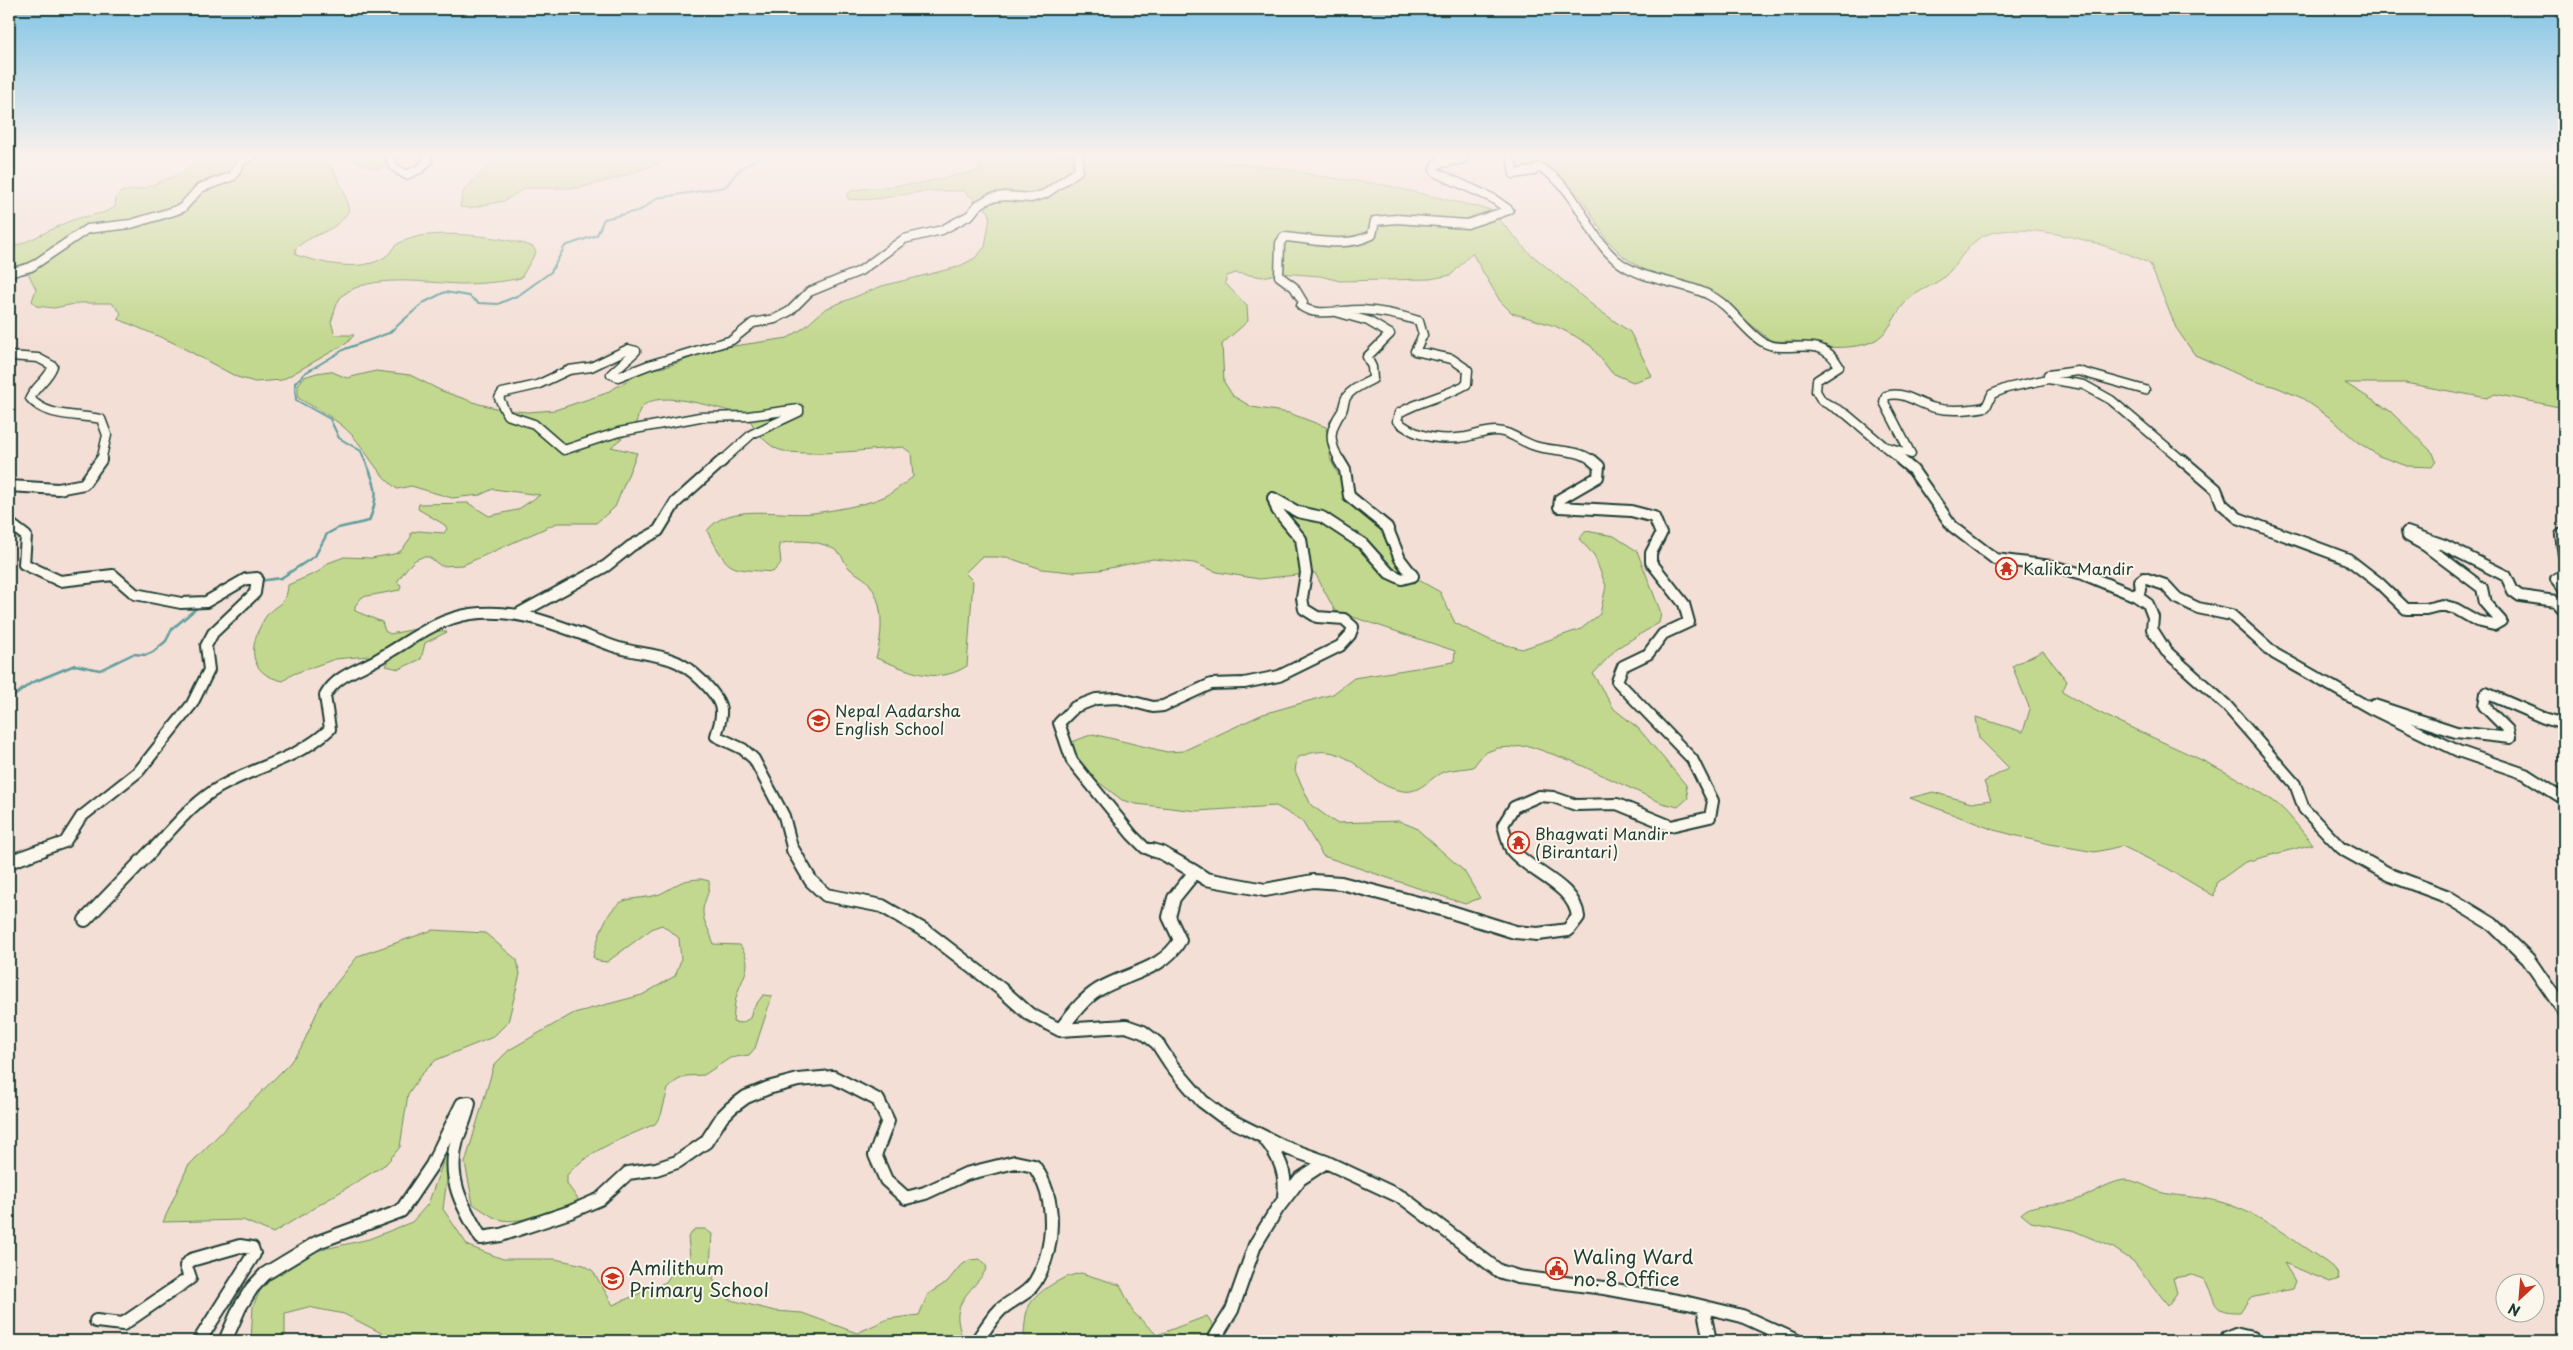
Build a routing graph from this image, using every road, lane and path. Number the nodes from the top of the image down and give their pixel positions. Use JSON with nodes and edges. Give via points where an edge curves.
{"nodes":[{"id":1,"x":150,"y":218,"type":"edge"},
{"id":2,"x":964,"y":218,"type":"edge"},
{"id":3,"x":1485,"y":218,"type":"edge"},
{"id":4,"x":1587,"y":218,"type":"edge"},
{"id":5,"x":9,"y":273,"type":"edge"},
{"id":6,"x":1335,"y":312,"type":"junction"},
{"id":7,"x":9,"y":356,"type":"edge"},
{"id":8,"x":2048,"y":379,"type":"junction"},
{"id":9,"x":2145,"y":390,"type":"dead end"},
{"id":10,"x":1883,"y":445,"type":"junction"},
{"id":11,"x":9,"y":486,"type":"edge"},
{"id":12,"x":9,"y":523,"type":"edge"},
{"id":13,"x":2564,"y":532,"type":"edge"},
{"id":14,"x":2564,"y":555,"type":"edge"},
{"id":15,"x":2564,"y":575,"type":"edge"},
{"id":16,"x":2564,"y":589,"type":"edge"},
{"id":17,"x":2136,"y":596,"type":"junction"},
{"id":18,"x":2564,"y":610,"type":"edge"},
{"id":19,"x":520,"y":613,"type":"junction"},
{"id":20,"x":2352,"y":698,"type":"junction"},
{"id":21,"x":2564,"y":724,"type":"edge"},
{"id":22,"x":2564,"y":800,"type":"edge"},
{"id":23,"x":9,"y":862,"type":"edge"},
{"id":24,"x":1195,"y":872,"type":"junction"},
{"id":25,"x":85,"y":920,"type":"dead end"},
{"id":26,"x":2564,"y":1011,"type":"edge"},
{"id":27,"x":1060,"y":1030,"type":"junction"},
{"id":28,"x":1263,"y":1136,"type":"junction"},
{"id":29,"x":1326,"y":1162,"type":"junction"},
{"id":30,"x":1283,"y":1201,"type":"junction"},
{"id":31,"x":1703,"y":1307,"type":"junction"},
{"id":32,"x":96,"y":1321,"type":"dead end"},
{"id":33,"x":199,"y":1341,"type":"edge"},
{"id":34,"x":225,"y":1341,"type":"edge"},
{"id":35,"x":976,"y":1341,"type":"edge"},
{"id":36,"x":1213,"y":1341,"type":"edge"},
{"id":37,"x":1710,"y":1341,"type":"edge"},
{"id":38,"x":1797,"y":1341,"type":"edge"},
{"id":39,"x":2231,"y":1341,"type":"edge"},
{"id":40,"x":2248,"y":1341,"type":"edge"}],
"edges":[{"from":1,"to":5,"type":"street","via":[[131,224],[87,229],[31,267]]},
{"from":2,"to":19,"type":"street","via":[[942,230],[904,239],[851,276],[809,292],[790,311],[775,319],[753,323],[732,340],[613,376],[612,371],[636,351],[628,349],[590,367],[569,370],[537,385],[502,393],[499,398],[507,415],[520,416],[538,425],[564,450],[619,432],[700,418],[799,409],[799,412],[752,434],[675,503],[658,531],[631,546],[606,566]]},
{"from":3,"to":6,"type":"street","via":[[1467,224],[1397,219],[1375,221],[1372,235],[1364,240],[1346,242],[1284,237],[1280,243],[1279,276],[1294,287],[1303,302],[1301,306],[1309,312]]},
{"from":4,"to":10,"type":"street","via":[[1601,245],[1629,268],[1704,292],[1729,308],[1757,339],[1769,344],[1806,345],[1824,350],[1837,360],[1839,366],[1817,380],[1816,391],[1822,401],[1846,414]]},
{"from":6,"to":24,"type":"street","via":[[1368,320],[1390,334],[1367,357],[1373,379],[1346,397],[1343,409],[1334,420],[1332,434],[1349,496],[1387,527],[1400,559],[1413,576],[1402,580],[1389,573],[1363,544],[1322,517],[1298,512],[1273,498],[1276,510],[1300,537],[1306,579],[1303,608],[1317,617],[1344,619],[1352,627],[1350,636],[1331,653],[1283,676],[1208,685],[1174,703],[1154,708],[1142,702],[1114,697],[1089,699],[1067,711],[1059,722],[1072,761],[1132,835],[1145,848],[1162,853]]},
{"from":6,"to":24,"type":"street","via":[[1395,313],[1419,321],[1423,334],[1415,351],[1452,359],[1468,370],[1467,384],[1399,413],[1397,421],[1407,430],[1414,434],[1455,439],[1500,431],[1528,444],[1583,454],[1599,466],[1598,477],[1560,499],[1559,507],[1576,511],[1639,512],[1654,517],[1661,534],[1650,556],[1652,566],[1681,599],[1689,622],[1663,634],[1648,654],[1623,666],[1618,681],[1692,759],[1713,801],[1710,817],[1671,826],[1617,804],[1576,805],[1539,796],[1514,807],[1503,825],[1509,846],[1518,857],[1554,882],[1577,907],[1578,916],[1574,924],[1568,930],[1554,933],[1515,932],[1341,883],[1314,880],[1265,890],[1206,879]]},
{"from":7,"to":11,"type":"street","via":[[48,361],[53,366],[49,376],[36,386],[30,398],[32,403],[39,408],[88,414],[101,419],[107,432],[107,446],[84,484],[58,489]]},
{"from":8,"to":9,"type":"street","via":[[2048,375],[2078,371]]},
{"from":8,"to":10,"type":"street","via":[[1992,394],[1986,407],[1971,410],[1931,408],[1902,394],[1892,393],[1884,402],[1911,454]]},
{"from":8,"to":18,"type":"street","via":[[2084,385],[2111,400],[2216,489],[2222,504],[2238,518],[2348,559],[2406,609],[2442,605],[2477,621],[2494,625],[2501,621],[2485,604],[2482,588],[2408,536],[2407,532],[2444,545],[2506,576],[2513,591],[2520,596],[2556,602]]},
{"from":10,"to":17,"type":"street","via":[[1913,470],[1952,526],[1995,559],[2052,566],[2082,574]]},
{"from":12,"to":23,"type":"street","via":[[26,536],[24,564],[60,581],[113,574],[135,594],[181,603],[206,602],[246,579],[257,578],[254,593],[213,633],[206,646],[209,670],[192,704],[139,771],[81,817],[65,842]]},
{"from":13,"to":14,"type":"street","via":[[2561,535]]},
{"from":15,"to":16,"type":"street","via":[[2556,579]]},
{"from":17,"to":20,"type":"street","via":[[2141,590],[2140,582],[2144,578],[2152,579],[2177,598],[2198,608],[2231,615],[2275,654]]},
{"from":17,"to":26,"type":"street","via":[[2148,604],[2153,617],[2152,629],[2166,651],[2226,705],[2295,784],[2304,809],[2342,848],[2390,875],[2446,896],[2492,924],[2528,959]]},
{"from":19,"to":25,"type":"street","via":[[503,611],[447,619],[344,676],[325,694],[330,729],[316,745],[284,762],[221,785],[203,797]]},
{"from":19,"to":27,"type":"street","via":[[549,619],[614,646],[674,660],[688,668],[714,696],[721,709],[716,736],[743,749],[754,759],[784,816],[794,856],[811,881],[826,895],[882,906],[927,932],[1029,1014]]},
{"from":20,"to":21,"type":"street","via":[[2456,732],[2510,738],[2508,730],[2484,706],[2486,693],[2549,721]]},
{"from":20,"to":22,"type":"street","via":[[2458,751],[2525,774]]},
{"from":24,"to":27,"type":"street","via":[[1174,898],[1169,917],[1180,940],[1178,948],[1167,958],[1098,990],[1077,1008]]},
{"from":27,"to":28,"type":"street","via":[[1126,1026],[1143,1032],[1157,1043],[1202,1101],[1222,1116]]},
{"from":28,"to":29,"type":"street"},
{"from":28,"to":30,"type":"street","via":[[1277,1154],[1285,1174]]},
{"from":29,"to":30,"type":"street","via":[[1300,1179]]},
{"from":29,"to":31,"type":"street","via":[[1403,1198],[1499,1271],[1518,1277],[1604,1288]]},
{"from":30,"to":36,"type":"street","via":[[1255,1245],[1232,1310]]},
{"from":31,"to":37,"type":"street"},
{"from":31,"to":38,"type":"street","via":[[1742,1316]]},
{"from":32,"to":33,"type":"street","via":[[123,1324],[190,1278],[186,1266],[191,1260],[240,1246],[252,1248],[254,1254],[247,1267]]},
{"from":34,"to":35,"type":"street","via":[[240,1307],[265,1274],[318,1242],[401,1211],[432,1165],[462,1104],[469,1103],[452,1157],[453,1179],[458,1199],[481,1238],[501,1236],[570,1212],[600,1200],[628,1173],[677,1162],[706,1142],[722,1117],[746,1096],[798,1080],[833,1077],[878,1100],[888,1121],[875,1155],[883,1177],[906,1198],[926,1193],[966,1174],[1015,1162],[1034,1166],[1044,1180],[1052,1215],[1047,1251],[1035,1282],[1000,1310]]},
{"from":39,"to":40,"type":"highway"}]}
